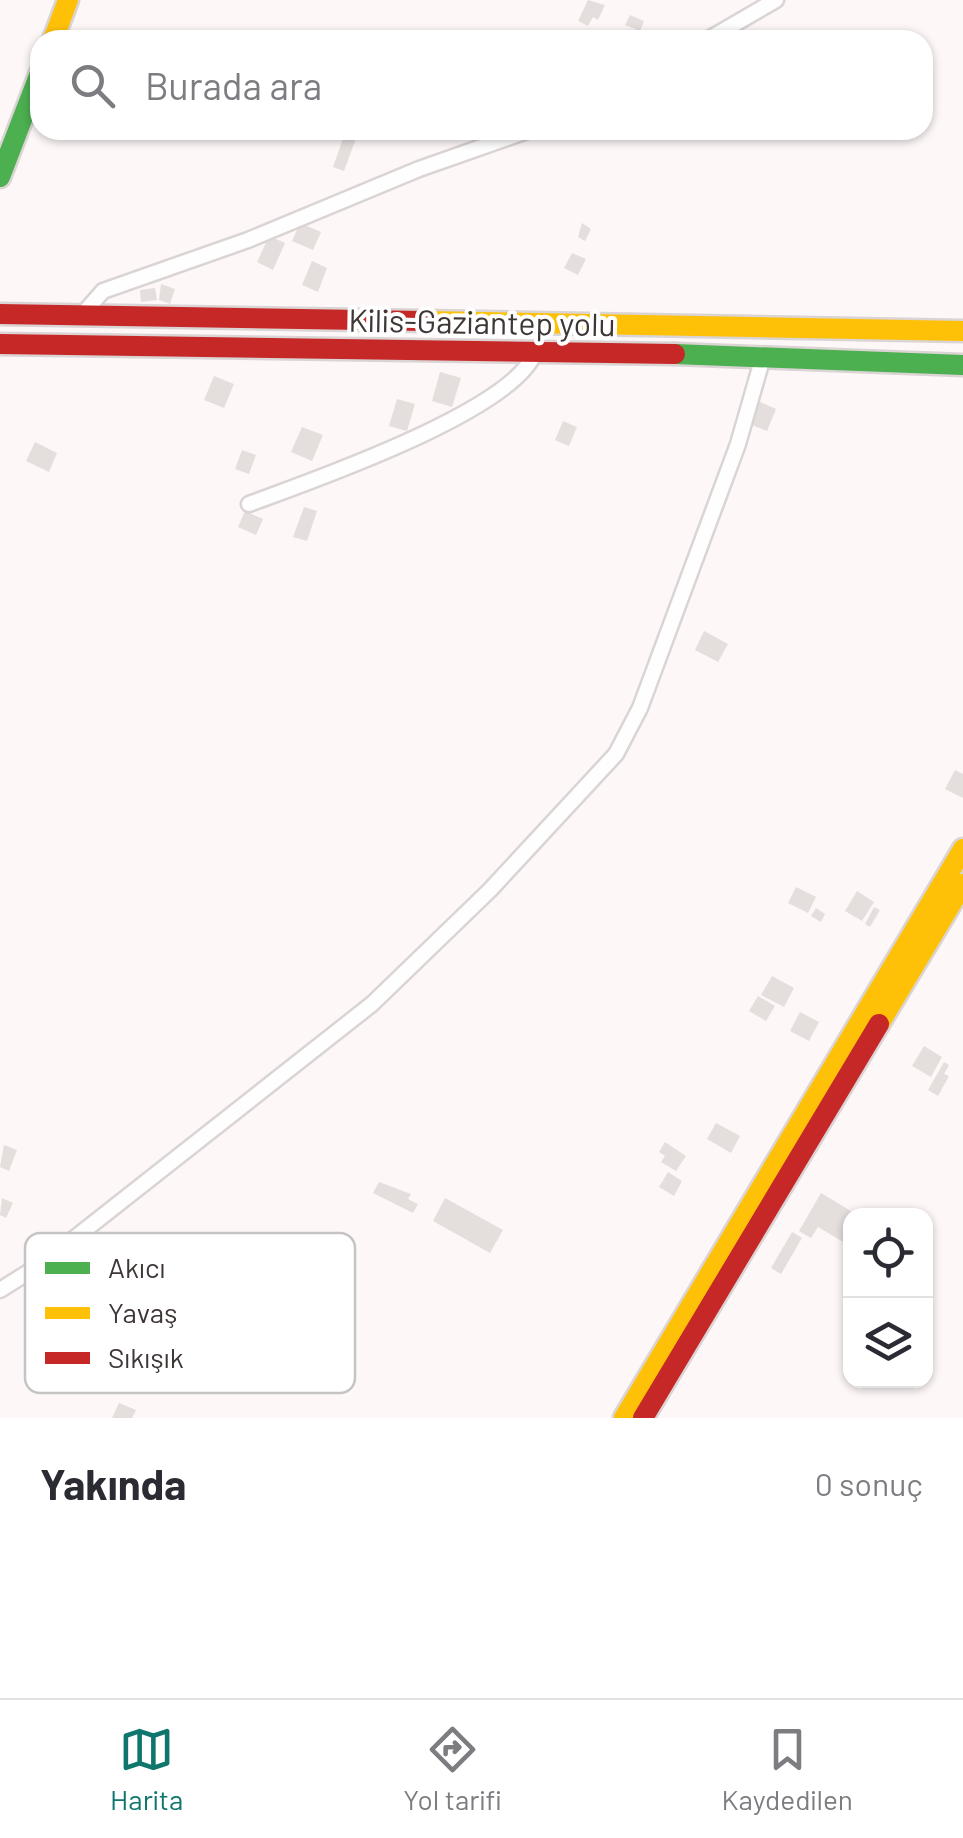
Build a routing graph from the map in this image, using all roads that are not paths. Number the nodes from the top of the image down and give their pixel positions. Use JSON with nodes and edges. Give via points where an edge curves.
{"nodes":[{"id":1,"x":68,"y":0,"type":"edge"},
{"id":2,"x":776,"y":0,"type":"edge"},
{"id":3,"x":56,"y":30,"type":"edge"},
{"id":4,"x":724,"y":30,"type":"edge"},
{"id":5,"x":30,"y":99,"type":"edge"},
{"id":6,"x":502,"y":140,"type":"edge"},
{"id":7,"x":0,"y":177,"type":"edge"},
{"id":8,"x":0,"y":314,"type":"edge"},
{"id":9,"x":81,"y":316,"type":"junction"},
{"id":10,"x":963,"y":331,"type":"edge"},
{"id":11,"x":0,"y":344,"type":"edge"},
{"id":12,"x":535,"y":352,"type":"junction"},
{"id":13,"x":763,"y":357,"type":"junction"},
{"id":14,"x":963,"y":365,"type":"edge"},
{"id":15,"x":249,"y":504,"type":"dead end"},
{"id":16,"x":963,"y":849,"type":"edge"},
{"id":17,"x":963,"y":884,"type":"edge"},
{"id":18,"x":80,"y":1233,"type":"edge"},
{"id":19,"x":25,"y":1274,"type":"edge"},
{"id":20,"x":0,"y":1290,"type":"edge"},
{"id":21,"x":624,"y":1418,"type":"edge"},
{"id":22,"x":643,"y":1418,"type":"edge"}],
"edges":[{"from":1,"to":3,"type":"main road"},
{"from":2,"to":4,"type":"street"},
{"from":5,"to":7,"type":"main road"},
{"from":6,"to":9,"type":"street","via":[[103,292]]},
{"from":8,"to":9,"type":"main road","name":"Kilis-Gaziantep yolu"},
{"from":9,"to":10,"type":"main road","name":"Kilis-Gaziantep yolu"},
{"from":11,"to":12,"type":"main road","name":"Kilis-Gaziantep yolu"},
{"from":12,"to":13,"type":"main road","name":"Kilis-Gaziantep yolu"},
{"from":12,"to":15,"type":"street","via":[[520,378],[472,408]]},
{"from":13,"to":14,"type":"main road","name":"Kilis-Gaziantep yolu"},
{"from":13,"to":18,"type":"street","via":[[738,444],[640,708],[616,754],[372,1004]]},
{"from":16,"to":21,"type":"main road"},
{"from":17,"to":22,"type":"main road"},
{"from":19,"to":20,"type":"street"}]}
